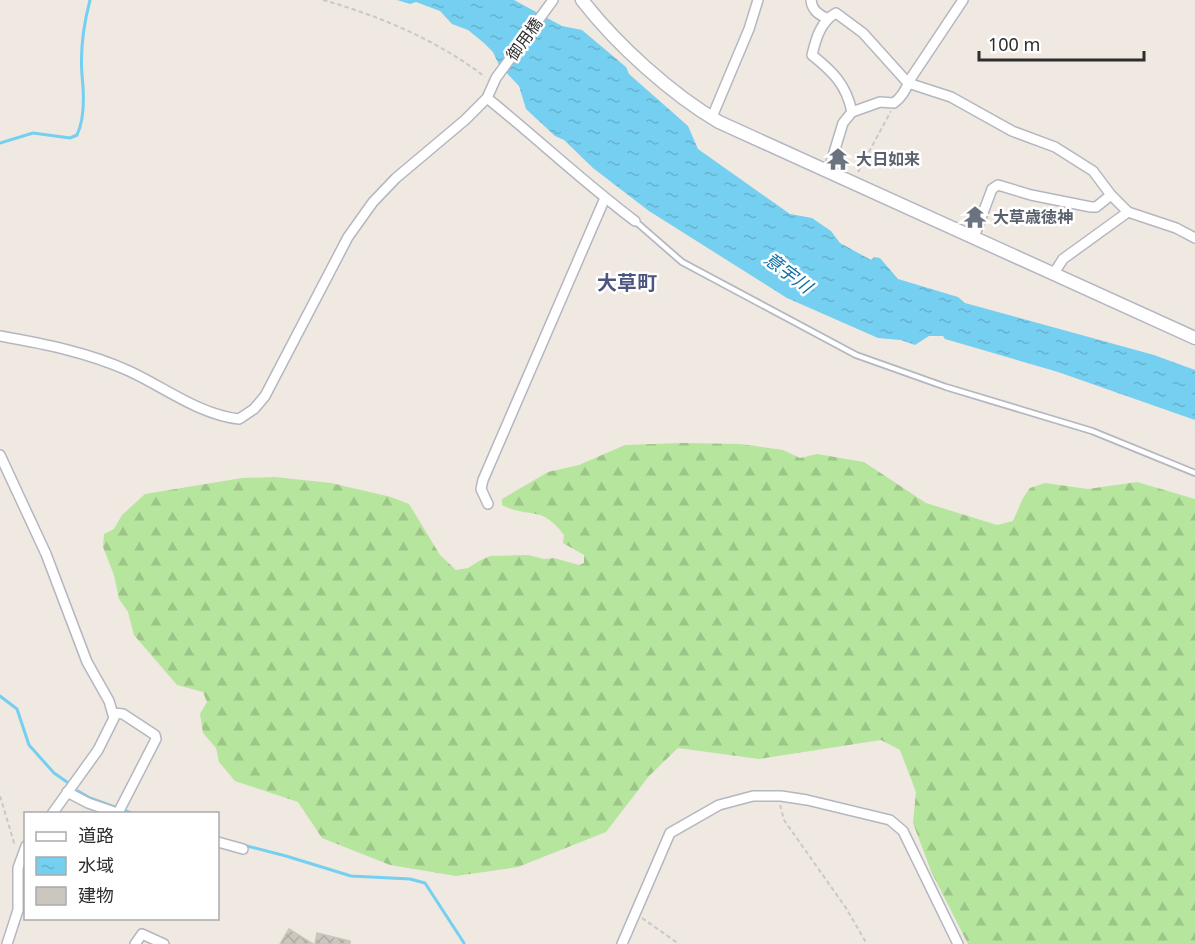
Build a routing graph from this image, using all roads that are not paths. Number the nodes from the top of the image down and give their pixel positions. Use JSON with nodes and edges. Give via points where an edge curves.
{"nodes":[{"id":1,"x":553,"y":0,"type":"edge"},
{"id":2,"x":582,"y":0,"type":"edge"},
{"id":3,"x":758,"y":0,"type":"edge"},
{"id":4,"x":811,"y":0,"type":"edge"},
{"id":5,"x":963,"y":0,"type":"edge"},
{"id":6,"x":826,"y":18,"type":"junction"},
{"id":7,"x":908,"y":83,"type":"junction"},
{"id":8,"x":487,"y":98,"type":"junction"},
{"id":9,"x":852,"y":112,"type":"junction"},
{"id":10,"x":711,"y":117,"type":"junction"},
{"id":11,"x":828,"y":171,"type":"junction"},
{"id":12,"x":1111,"y":195,"type":"junction"},
{"id":13,"x":605,"y":198,"type":"junction"},
{"id":14,"x":1128,"y":212,"type":"junction"},
{"id":15,"x":634,"y":221,"type":"joint"},
{"id":16,"x":974,"y":237,"type":"junction"},
{"id":17,"x":1195,"y":238,"type":"edge"},
{"id":18,"x":1054,"y":273,"type":"junction"},
{"id":19,"x":0,"y":336,"type":"edge"},
{"id":20,"x":1195,"y":338,"type":"edge"},
{"id":21,"x":0,"y":455,"type":"edge"},
{"id":22,"x":1195,"y":473,"type":"edge"},
{"id":23,"x":488,"y":504,"type":"dead end"},
{"id":24,"x":113,"y":712,"type":"junction"},
{"id":25,"x":68,"y":792,"type":"junction"},
{"id":26,"x":120,"y":811,"type":"edge"},
{"id":27,"x":53,"y":812,"type":"edge"},
{"id":28,"x":219,"y":842,"type":"edge"},
{"id":29,"x":243,"y":849,"type":"dead end"},
{"id":30,"x":24,"y":850,"type":"edge"},
{"id":31,"x":6,"y":944,"type":"edge"},
{"id":32,"x":135,"y":944,"type":"edge"},
{"id":33,"x":164,"y":944,"type":"edge"},
{"id":34,"x":622,"y":944,"type":"edge"},
{"id":35,"x":958,"y":944,"type":"edge"}],
"edges":[{"from":1,"to":8,"type":"street","name":"御用橋","via":[[495,80]]},
{"from":2,"to":10,"type":"street","via":[[624,46]]},
{"from":3,"to":10,"type":"street"},
{"from":4,"to":6,"type":"street","via":[[817,13]]},
{"from":5,"to":7,"type":"street"},
{"from":6,"to":7,"type":"street","via":[[836,13],[863,33]]},
{"from":6,"to":9,"type":"street","via":[[812,55],[835,74]]},
{"from":7,"to":9,"type":"street","via":[[894,103],[880,102]]},
{"from":7,"to":12,"type":"street","via":[[951,97],[1012,131],[1055,147],[1093,171]]},
{"from":8,"to":13,"type":"street"},
{"from":8,"to":19,"type":"street","via":[[373,202],[348,237],[265,396],[239,419],[213,413],[102,360]]},
{"from":9,"to":11,"type":"street","via":[[843,123]]},
{"from":10,"to":11,"type":"street"},
{"from":11,"to":16,"type":"street"},
{"from":12,"to":14,"type":"street"},
{"from":12,"to":16,"type":"street","via":[[1091,207],[998,185],[992,189]]},
{"from":13,"to":15,"type":"street"},
{"from":13,"to":23,"type":"street","via":[[483,480],[481,489]]},
{"from":14,"to":17,"type":"street"},
{"from":14,"to":18,"type":"street","via":[[1063,259]]},
{"from":15,"to":22,"type":"lane","via":[[682,261],[856,354],[946,387],[1092,431]]},
{"from":16,"to":18,"type":"street"},
{"from":18,"to":20,"type":"street"},
{"from":21,"to":24,"type":"street","via":[[46,555],[87,662]]},
{"from":24,"to":25,"type":"street","via":[[112,724],[98,750]]},
{"from":24,"to":26,"type":"street","via":[[123,714],[156,739]]},
{"from":25,"to":26,"type":"street","via":[[88,803]]},
{"from":25,"to":27,"type":"street"},
{"from":28,"to":29,"type":"street"},
{"from":30,"to":31,"type":"street","via":[[18,868],[18,910]]},
{"from":32,"to":33,"type":"street","via":[[142,934]]},
{"from":34,"to":35,"type":"street","via":[[670,833],[719,805],[753,796],[807,800],[890,820],[903,831]]}]}
